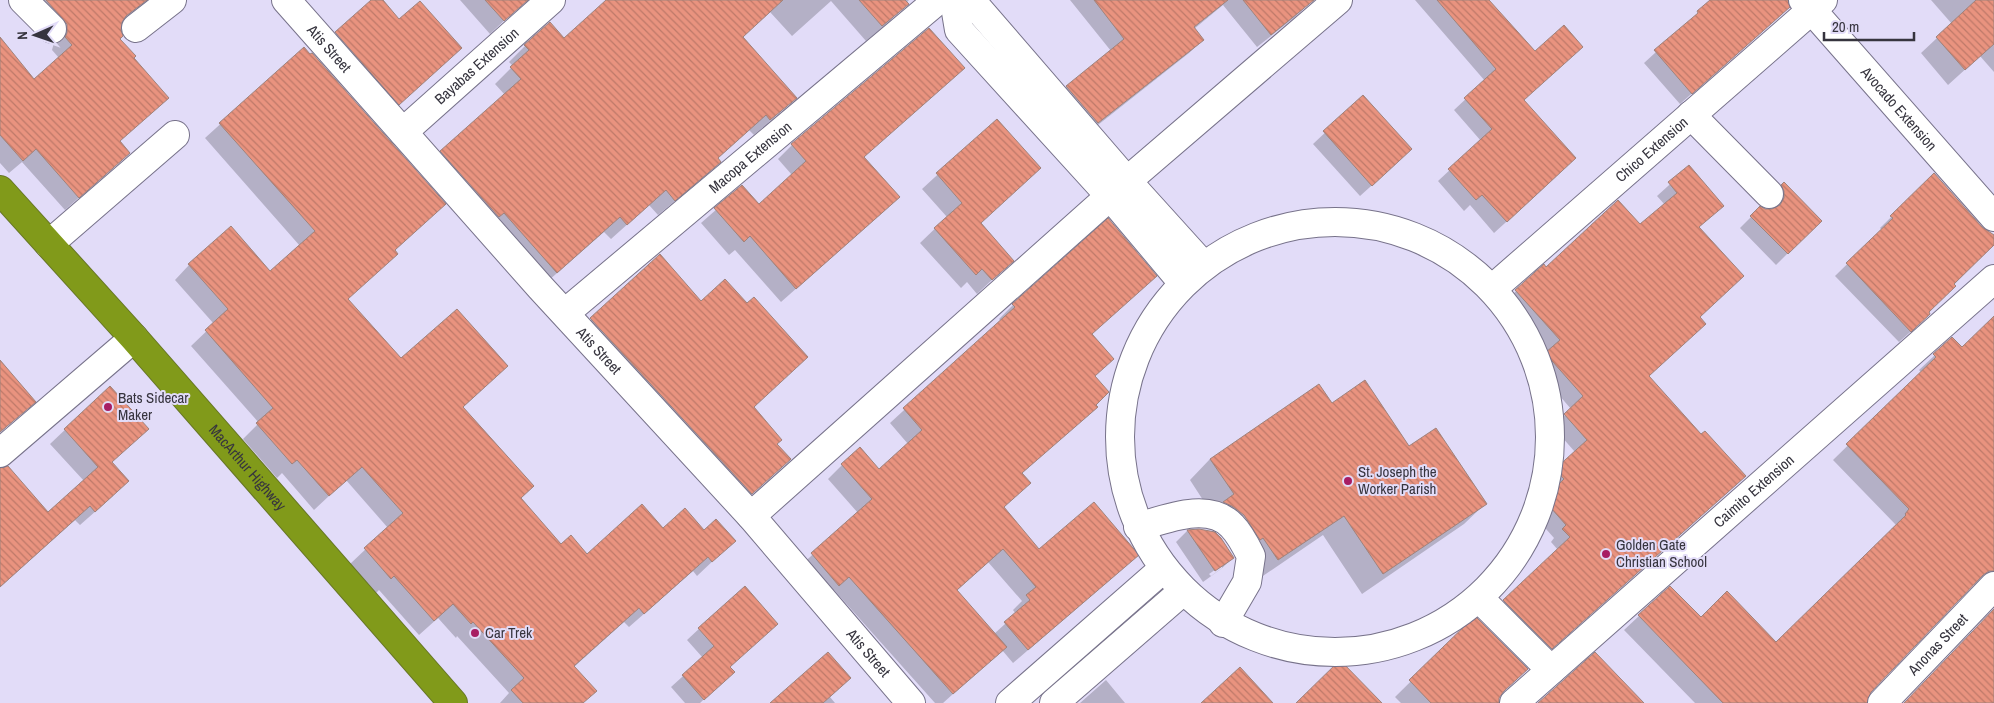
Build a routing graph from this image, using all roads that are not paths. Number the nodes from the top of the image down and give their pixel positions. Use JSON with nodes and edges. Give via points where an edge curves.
{"nodes":[{"id":1,"x":23,"y":0,"type":"edge"},
{"id":2,"x":172,"y":0,"type":"edge"},
{"id":3,"x":286,"y":0,"type":"edge"},
{"id":4,"x":551,"y":0,"type":"edge"},
{"id":5,"x":938,"y":0,"type":"edge"},
{"id":6,"x":954,"y":0,"type":"edge"},
{"id":7,"x":968,"y":0,"type":"edge"},
{"id":8,"x":1338,"y":0,"type":"edge"},
{"id":9,"x":1813,"y":3,"type":"edge"},
{"id":10,"x":136,"y":28,"type":"dead end"},
{"id":11,"x":52,"y":29,"type":"dead end"},
{"id":12,"x":1691,"y":115,"type":"junction"},
{"id":13,"x":403,"y":132,"type":"junction"},
{"id":14,"x":175,"y":135,"type":"dead end"},
{"id":15,"x":1118,"y":189,"type":"junction"},
{"id":16,"x":0,"y":190,"type":"edge"},
{"id":17,"x":1769,"y":194,"type":"dead end"},
{"id":18,"x":1994,"y":217,"type":"edge"},
{"id":19,"x":49,"y":244,"type":"junction"},
{"id":20,"x":1193,"y":274,"type":"junction"},
{"id":21,"x":1994,"y":279,"type":"edge"},
{"id":22,"x":1492,"y":289,"type":"junction"},
{"id":23,"x":565,"y":313,"type":"junction"},
{"id":24,"x":134,"y":338,"type":"junction"},
{"id":25,"x":0,"y":453,"type":"edge"},
{"id":26,"x":750,"y":516,"type":"junction"},
{"id":27,"x":1138,"y":526,"type":"junction"},
{"id":28,"x":1163,"y":568,"type":"junction"},
{"id":29,"x":1994,"y":586,"type":"edge"},
{"id":30,"x":1183,"y":591,"type":"junction"},
{"id":31,"x":1479,"y":598,"type":"junction"},
{"id":32,"x":1223,"y":623,"type":"junction"},
{"id":33,"x":1551,"y":670,"type":"junction"},
{"id":34,"x":453,"y":703,"type":"edge"},
{"id":35,"x":911,"y":703,"type":"edge"},
{"id":36,"x":1010,"y":703,"type":"edge"},
{"id":37,"x":1054,"y":703,"type":"edge"},
{"id":38,"x":1514,"y":703,"type":"edge"},
{"id":39,"x":1882,"y":703,"type":"edge"}],
"edges":[{"from":1,"to":11,"type":"street"},
{"from":2,"to":10,"type":"street"},
{"from":3,"to":13,"type":"street","name":"Atis Street"},
{"from":4,"to":13,"type":"street","name":"Bayabas Extension"},
{"from":5,"to":23,"type":"street","name":"Macopa Extension"},
{"from":6,"to":15,"type":"street","via":[[959,30]]},
{"from":7,"to":15,"type":"street","via":[[981,12]]},
{"from":8,"to":15,"type":"street"},
{"from":9,"to":12,"type":"street","name":"Chico Extension"},
{"from":9,"to":18,"type":"street","name":"Avocado Extension"},
{"from":12,"to":17,"type":"street"},
{"from":12,"to":22,"type":"street","name":"Chico Extension"},
{"from":13,"to":23,"type":"street","name":"Atis Street"},
{"from":14,"to":19,"type":"street"},
{"from":15,"to":20,"type":"street"},
{"from":15,"to":26,"type":"street"},
{"from":16,"to":19,"type":"highway","name":"MacArthur Highway"},
{"from":19,"to":24,"type":"highway","name":"MacArthur Highway"},
{"from":20,"to":22,"type":"street","via":[[1258,234],[1320,221],[1384,226],[1443,249]]},
{"from":20,"to":27,"type":"street","via":[[1144,336],[1123,398],[1121,463]]},
{"from":21,"to":33,"type":"street","name":"Caimito Extension"},
{"from":22,"to":31,"type":"street","via":[[1531,346],[1549,412],[1546,481],[1522,545]]},
{"from":23,"to":26,"type":"street","name":"Atis Street"},
{"from":24,"to":25,"type":"street"},
{"from":24,"to":34,"type":"highway","name":"MacArthur Highway"},
{"from":26,"to":35,"type":"street","name":"Atis Street"},
{"from":27,"to":28,"type":"street"},
{"from":27,"to":32,"type":"street","via":[[1193,512],[1220,517],[1232,525],[1251,556],[1247,582]]},
{"from":28,"to":30,"type":"street"},
{"from":28,"to":36,"type":"street"},
{"from":29,"to":39,"type":"street","name":"Anonas Street"},
{"from":30,"to":32,"type":"street"},
{"from":30,"to":37,"type":"street"},
{"from":31,"to":32,"type":"street","via":[[1421,636],[1355,653],[1287,648]]},
{"from":31,"to":33,"type":"street"},
{"from":33,"to":38,"type":"street","name":"Caimito Extension"}]}
